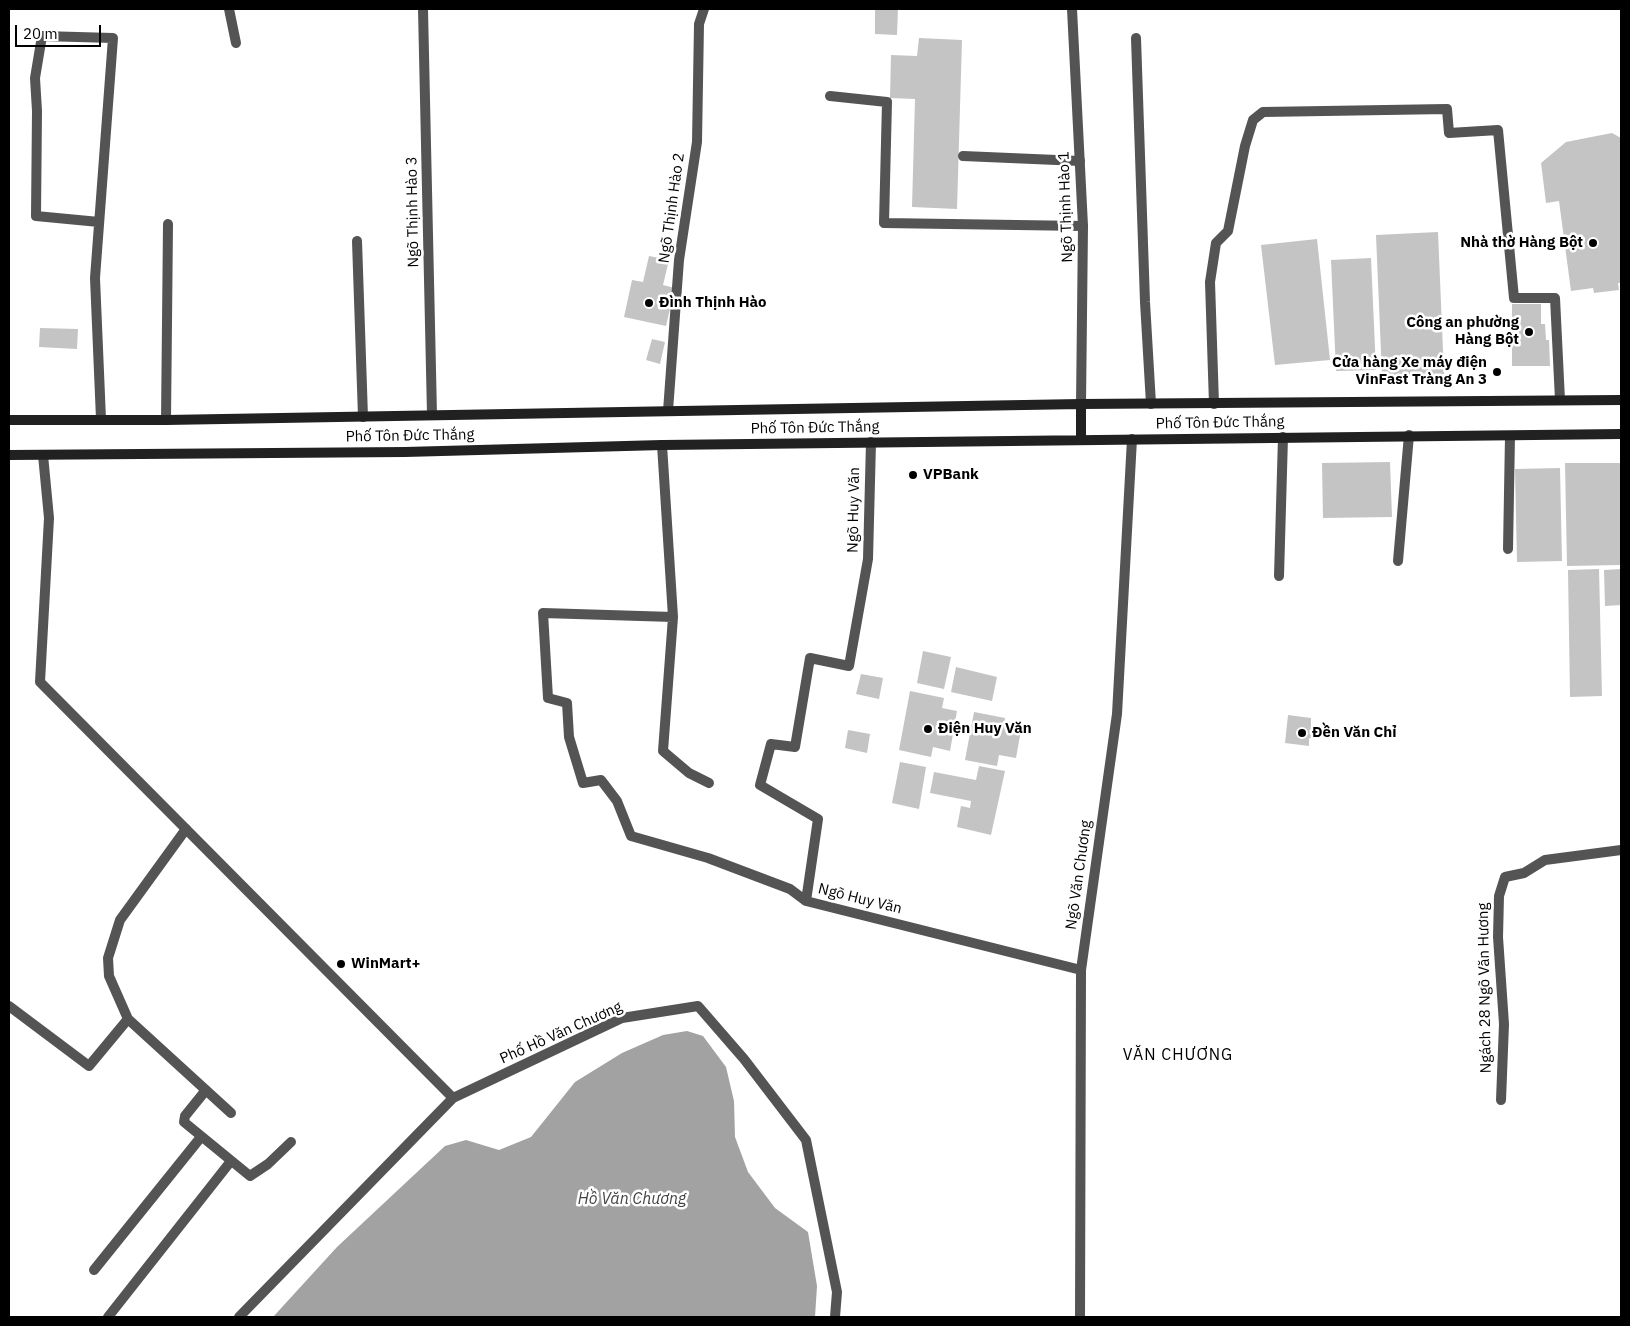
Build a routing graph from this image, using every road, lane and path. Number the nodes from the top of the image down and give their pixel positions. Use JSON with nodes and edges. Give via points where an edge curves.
{"nodes":[{"id":1,"x":229,"y":9,"type":"edge"},
{"id":2,"x":423,"y":9,"type":"edge"},
{"id":3,"x":704,"y":9,"type":"edge"},
{"id":4,"x":1072,"y":9,"type":"edge"},
{"id":5,"x":1136,"y":38,"type":"dead end"},
{"id":6,"x":236,"y":43,"type":"dead end"},
{"id":7,"x":830,"y":96,"type":"dead end"},
{"id":8,"x":963,"y":156,"type":"dead end"},
{"id":9,"x":1080,"y":161,"type":"junction"},
{"id":10,"x":99,"y":222,"type":"junction"},
{"id":11,"x":168,"y":224,"type":"dead end"},
{"id":12,"x":1083,"y":226,"type":"junction"},
{"id":13,"x":357,"y":241,"type":"dead end"},
{"id":14,"x":1560,"y":400,"type":"junction"},
{"id":15,"x":1621,"y":400,"type":"edge"},
{"id":16,"x":1081,"y":404,"type":"junction"},
{"id":17,"x":1151,"y":404,"type":"junction"},
{"id":18,"x":1214,"y":404,"type":"junction"},
{"id":19,"x":668,"y":411,"type":"junction"},
{"id":20,"x":432,"y":415,"type":"junction"},
{"id":21,"x":363,"y":417,"type":"junction"},
{"id":22,"x":101,"y":419,"type":"junction"},
{"id":23,"x":9,"y":420,"type":"edge"},
{"id":24,"x":166,"y":420,"type":"junction"},
{"id":25,"x":1621,"y":434,"type":"edge"},
{"id":26,"x":1409,"y":436,"type":"junction"},
{"id":27,"x":1510,"y":436,"type":"junction"},
{"id":28,"x":1282,"y":437,"type":"junction"},
{"id":29,"x":1081,"y":439,"type":"junction"},
{"id":30,"x":1132,"y":439,"type":"junction"},
{"id":31,"x":871,"y":442,"type":"junction"},
{"id":32,"x":662,"y":444,"type":"junction"},
{"id":33,"x":9,"y":455,"type":"edge"},
{"id":34,"x":43,"y":455,"type":"junction"},
{"id":35,"x":1508,"y":549,"type":"dead end"},
{"id":36,"x":1398,"y":561,"type":"dead end"},
{"id":37,"x":1279,"y":576,"type":"dead end"},
{"id":38,"x":673,"y":617,"type":"junction"},
{"id":39,"x":710,"y":783,"type":"dead end"},
{"id":40,"x":186,"y":829,"type":"junction"},
{"id":41,"x":1621,"y":850,"type":"edge"},
{"id":42,"x":806,"y":901,"type":"junction"},
{"id":43,"x":1081,"y":970,"type":"junction"},
{"id":44,"x":9,"y":1006,"type":"edge"},
{"id":45,"x":128,"y":1018,"type":"junction"},
{"id":46,"x":206,"y":1090,"type":"junction"},
{"id":47,"x":453,"y":1098,"type":"junction"},
{"id":48,"x":1502,"y":1100,"type":"dead end"},
{"id":49,"x":231,"y":1113,"type":"dead end"},
{"id":50,"x":201,"y":1137,"type":"junction"},
{"id":51,"x":291,"y":1142,"type":"dead end"},
{"id":52,"x":231,"y":1161,"type":"junction"},
{"id":53,"x":94,"y":1270,"type":"dead end"},
{"id":54,"x":108,"y":1317,"type":"edge"},
{"id":55,"x":239,"y":1317,"type":"edge"},
{"id":56,"x":835,"y":1317,"type":"edge"},
{"id":57,"x":1080,"y":1317,"type":"edge"}],
"edges":[{"from":1,"to":6,"type":"street"},
{"from":2,"to":20,"type":"street","name":"Ngõ Thịnh Hào 3"},
{"from":3,"to":19,"type":"street","name":"Ngõ Thịnh Hào 2","via":[[699,24],[697,142],[678,260]]},
{"from":4,"to":9,"type":"street","name":"Ngõ Thịnh Hào 1"},
{"from":5,"to":17,"type":"street"},
{"from":7,"to":12,"type":"street","via":[[887,102],[884,223]]},
{"from":8,"to":9,"type":"street"},
{"from":9,"to":12,"type":"street","name":"Ngõ Thịnh Hào 1"},
{"from":10,"to":10,"type":"street","via":[[113,38],[42,36],[35,78],[38,111],[36,216]]},
{"from":10,"to":22,"type":"street","via":[[95,278]]},
{"from":11,"to":24,"type":"street"},
{"from":12,"to":16,"type":"street","name":"Ngõ Thịnh Hào 1"},
{"from":13,"to":21,"type":"street"},
{"from":14,"to":15,"type":"main road","name":"Phố Tôn Đức Thắng"},
{"from":14,"to":18,"type":"main road","name":"Phố Tôn Đức Thắng"},
{"from":14,"to":18,"type":"street","via":[[1555,298],[1514,298],[1498,130],[1449,133],[1447,108],[1263,112],[1253,120],[1228,231],[1216,243],[1210,282]]},
{"from":16,"to":17,"type":"main road","name":"Phố Tôn Đức Thắng"},
{"from":16,"to":19,"type":"main road","name":"Phố Tôn Đức Thắng"},
{"from":16,"to":29,"type":"main road"},
{"from":17,"to":18,"type":"main road","name":"Phố Tôn Đức Thắng"},
{"from":19,"to":20,"type":"main road","name":"Phố Tôn Đức Thắng"},
{"from":20,"to":21,"type":"main road","name":"Phố Tôn Đức Thắng"},
{"from":21,"to":24,"type":"main road","name":"Phố Tôn Đức Thắng"},
{"from":22,"to":23,"type":"main road","name":"Phố Tôn Đức Thắng"},
{"from":22,"to":24,"type":"main road","name":"Phố Tôn Đức Thắng"},
{"from":25,"to":27,"type":"main road","name":"Phố Tôn Đức Thắng"},
{"from":26,"to":27,"type":"main road","name":"Phố Tôn Đức Thắng"},
{"from":26,"to":28,"type":"main road","name":"Phố Tôn Đức Thắng"},
{"from":26,"to":36,"type":"street"},
{"from":27,"to":35,"type":"street"},
{"from":28,"to":30,"type":"main road","name":"Phố Tôn Đức Thắng"},
{"from":28,"to":37,"type":"street"},
{"from":29,"to":30,"type":"main road","name":"Phố Tôn Đức Thắng"},
{"from":29,"to":31,"type":"main road","name":"Phố Tôn Đức Thắng"},
{"from":30,"to":43,"type":"street","name":"Ngõ Văn Chương","via":[[1117,714]]},
{"from":31,"to":32,"type":"main road","name":"Phố Tôn Đức Thắng"},
{"from":31,"to":42,"type":"street","name":"Ngõ Huy Văn","via":[[868,559],[849,666],[810,658],[795,747],[771,744],[760,785],[818,819]]},
{"from":32,"to":34,"type":"main road","name":"Phố Tôn Đức Thắng","via":[[405,452]]},
{"from":32,"to":38,"type":"street"},
{"from":33,"to":34,"type":"main road","name":"Phố Tôn Đức Thắng"},
{"from":34,"to":40,"type":"street","via":[[49,518],[40,682]]},
{"from":38,"to":39,"type":"street","via":[[663,751],[689,773]]},
{"from":38,"to":42,"type":"street","via":[[542,613],[548,698],[567,703],[569,737],[583,783],[601,780],[617,801],[631,836],[708,858],[790,889]]},
{"from":40,"to":45,"type":"street","via":[[120,920],[108,958],[110,976]]},
{"from":40,"to":47,"type":"street"},
{"from":41,"to":48,"type":"street","name":"Ngách 28 Ngõ Văn Hương","via":[[1545,860],[1524,872],[1505,877],[1499,896],[1498,937],[1504,1024]]},
{"from":42,"to":43,"type":"street","name":"Ngõ Huy Văn"},
{"from":43,"to":57,"type":"street","name":"Ngõ Văn Chương"},
{"from":44,"to":45,"type":"street","via":[[89,1066]]},
{"from":45,"to":46,"type":"street"},
{"from":46,"to":49,"type":"street"},
{"from":46,"to":50,"type":"street","via":[[185,1116],[184,1122]]},
{"from":47,"to":55,"type":"street","name":"Phố Hồ Văn Chương"},
{"from":47,"to":56,"type":"street","name":"Phố Hồ Văn Chương","via":[[622,1018],[698,1006],[744,1058],[806,1140],[838,1292]]},
{"from":50,"to":52,"type":"street"},
{"from":50,"to":53,"type":"street"},
{"from":51,"to":52,"type":"street","via":[[250,1176]]},
{"from":52,"to":54,"type":"street"}]}
